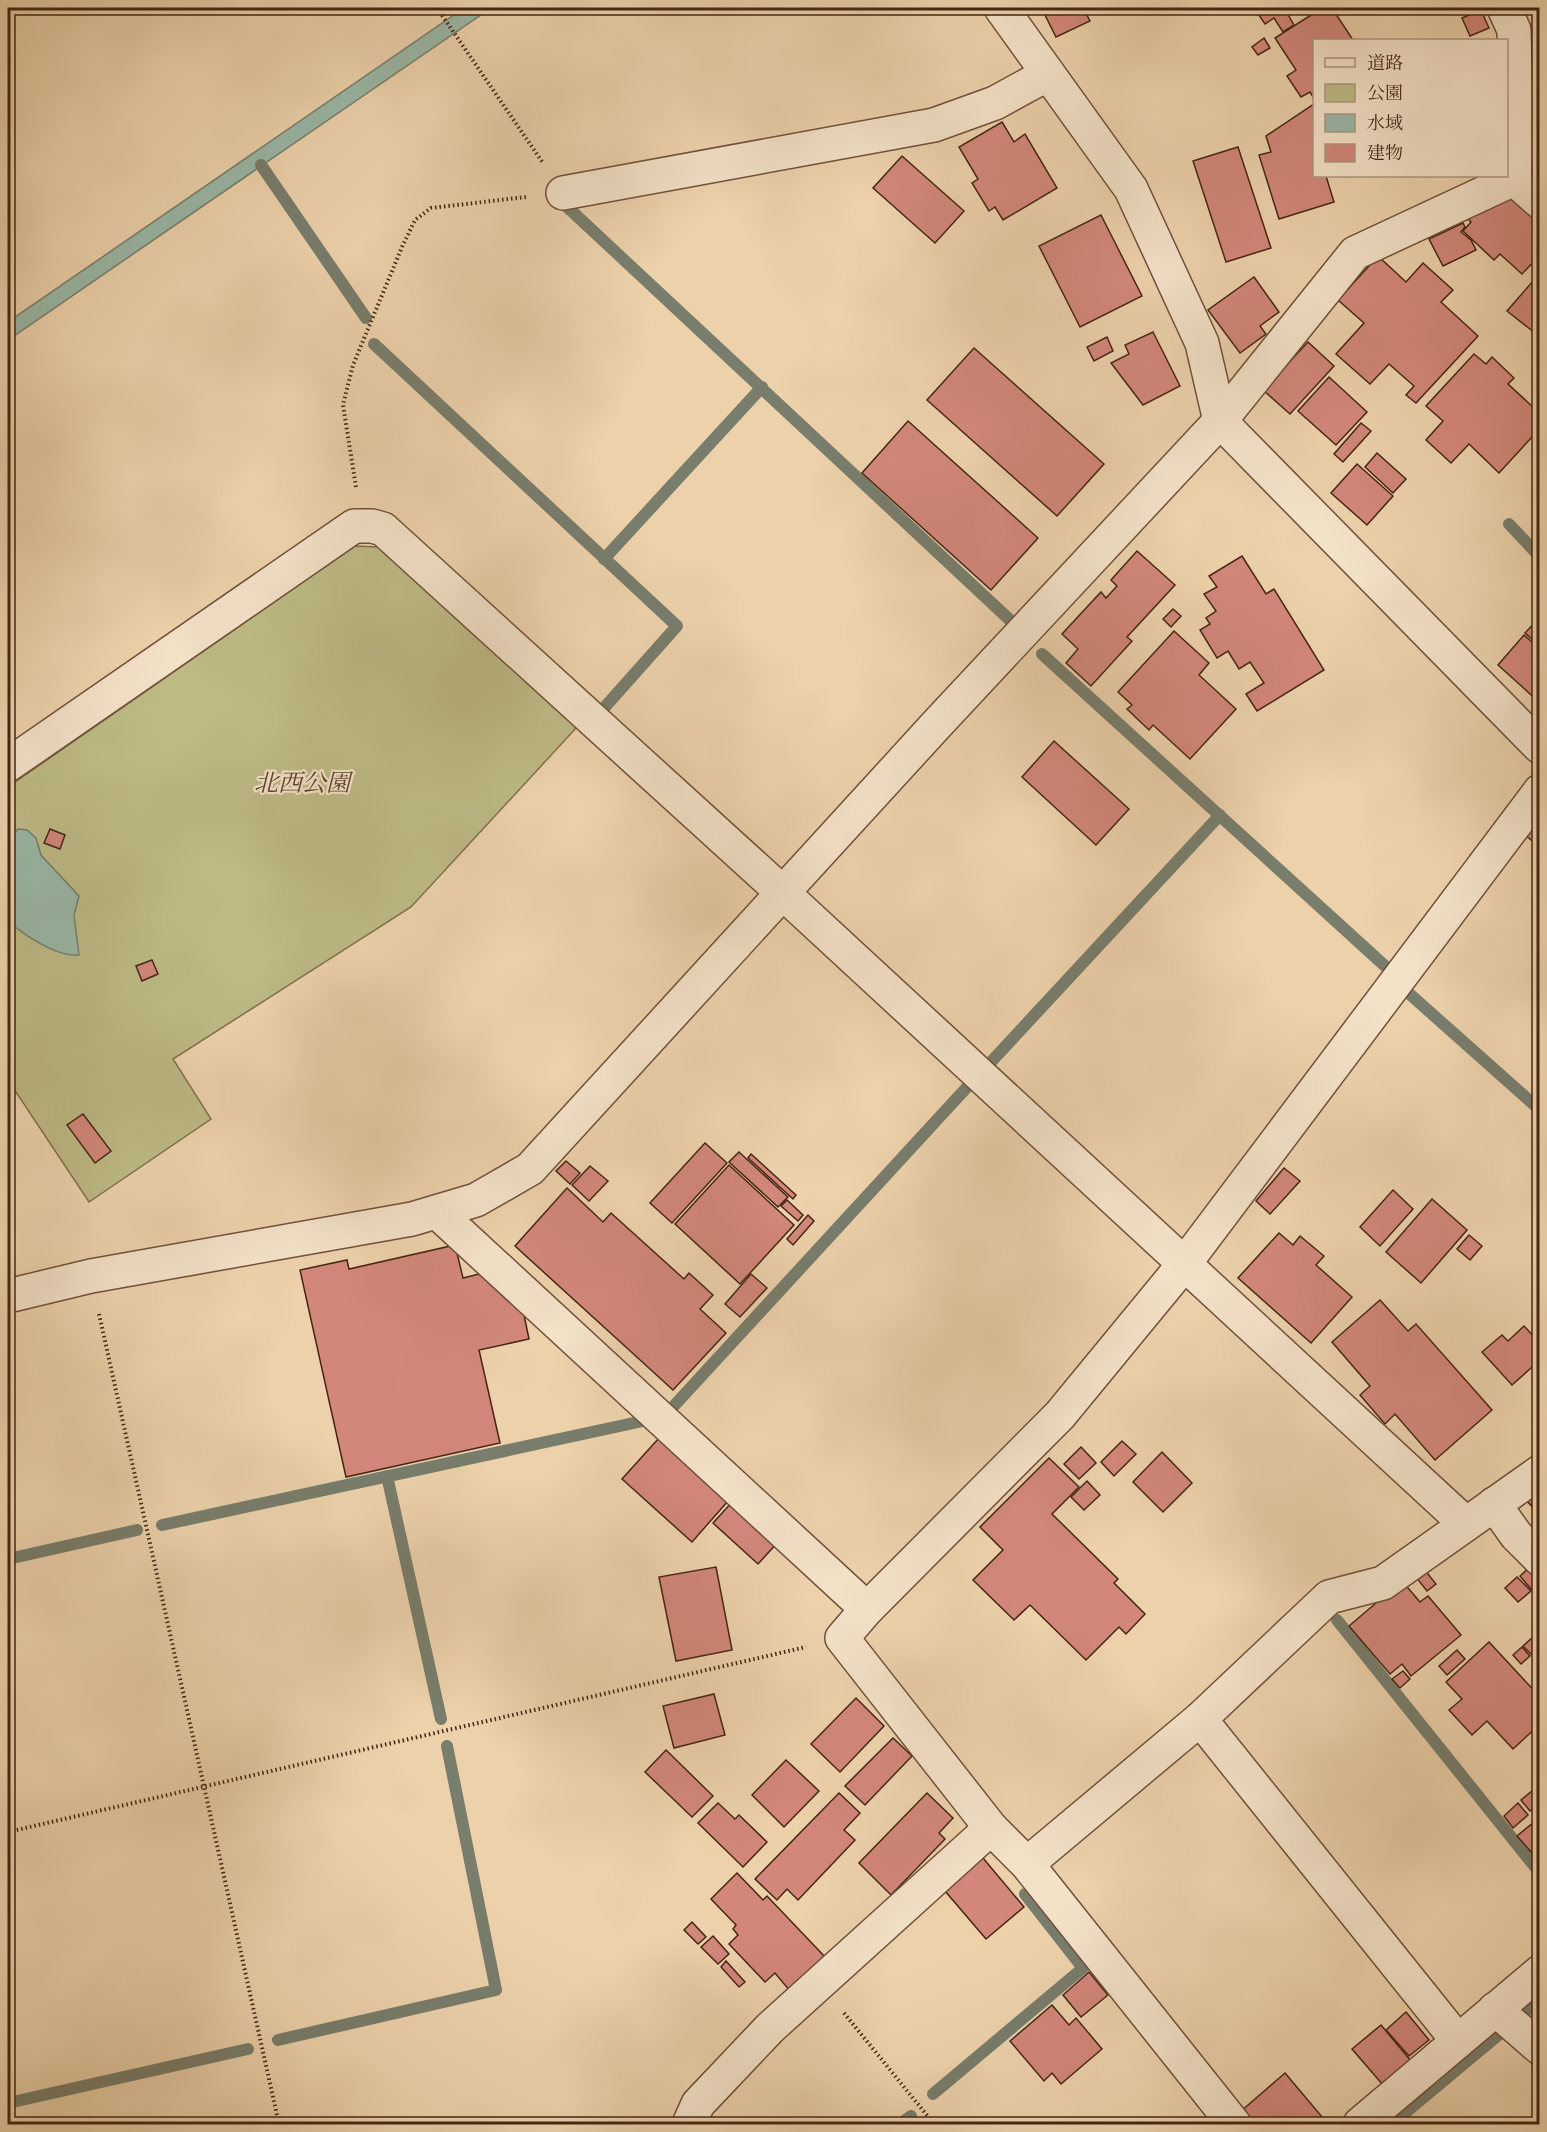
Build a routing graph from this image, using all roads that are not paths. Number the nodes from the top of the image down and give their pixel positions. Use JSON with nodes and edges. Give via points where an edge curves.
{"nodes":[{"id":1,"x":1001,"y":8,"type":"edge"},
{"id":2,"x":1504,"y":8,"type":"edge"},
{"id":3,"x":1048,"y":74,"type":"junction"},
{"id":4,"x":1514,"y":179,"type":"junction"},
{"id":5,"x":563,"y":193,"type":"road end"},
{"id":6,"x":1539,"y":202,"type":"edge"},
{"id":7,"x":1220,"y":421,"type":"junction"},
{"id":8,"x":1539,"y":747,"type":"edge"},
{"id":9,"x":8,"y":765,"type":"edge"},
{"id":10,"x":1539,"y":791,"type":"edge"},
{"id":11,"x":783,"y":893,"type":"junction"},
{"id":12,"x":437,"y":1212,"type":"junction"},
{"id":13,"x":1185,"y":1263,"type":"junction"},
{"id":14,"x":8,"y":1296,"type":"edge"},
{"id":15,"x":1539,"y":1472,"type":"edge"},
{"id":16,"x":1494,"y":1504,"type":"junction"},
{"id":17,"x":1466,"y":1524,"type":"junction"},
{"id":18,"x":1539,"y":1559,"type":"edge"},
{"id":19,"x":867,"y":1609,"type":"junction"},
{"id":20,"x":1200,"y":1719,"type":"junction"},
{"id":21,"x":991,"y":1828,"type":"junction"},
{"id":22,"x":1027,"y":1864,"type":"junction"},
{"id":23,"x":1539,"y":1972,"type":"edge"},
{"id":24,"x":1495,"y":2009,"type":"junction"},
{"id":25,"x":1458,"y":2041,"type":"junction"},
{"id":26,"x":1539,"y":2048,"type":"edge"},
{"id":27,"x":689,"y":2124,"type":"edge"},
{"id":28,"x":1234,"y":2124,"type":"edge"},
{"id":29,"x":1360,"y":2124,"type":"edge"}],
"edges":[{"from":1,"to":3,"type":"street"},
{"from":2,"to":4,"type":"street","via":[[1514,30]]},
{"from":3,"to":5,"type":"street","via":[[995,103],[934,125]]},
{"from":3,"to":7,"type":"street","via":[[1131,189],[1202,343]]},
{"from":4,"to":6,"type":"street"},
{"from":4,"to":7,"type":"street","via":[[1355,253]]},
{"from":7,"to":8,"type":"street"},
{"from":7,"to":11,"type":"street"},
{"from":9,"to":11,"type":"street","via":[[354,526],[372,526],[383,529]]},
{"from":10,"to":13,"type":"street"},
{"from":11,"to":12,"type":"street","via":[[530,1169],[476,1200]]},
{"from":11,"to":13,"type":"street"},
{"from":12,"to":14,"type":"street","via":[[91,1276]]},
{"from":12,"to":19,"type":"street"},
{"from":13,"to":17,"type":"street"},
{"from":13,"to":19,"type":"street","via":[[1060,1415]]},
{"from":15,"to":16,"type":"street"},
{"from":16,"to":17,"type":"street"},
{"from":16,"to":18,"type":"street"},
{"from":17,"to":20,"type":"street","via":[[1383,1583],[1329,1597]]},
{"from":19,"to":21,"type":"street","via":[[842,1638]]},
{"from":20,"to":22,"type":"street"},
{"from":20,"to":25,"type":"street"},
{"from":21,"to":22,"type":"street"},
{"from":21,"to":27,"type":"street","via":[[770,2028],[698,2104]]},
{"from":22,"to":28,"type":"street"},
{"from":23,"to":24,"type":"street"},
{"from":24,"to":25,"type":"street"},
{"from":24,"to":26,"type":"street"},
{"from":25,"to":29,"type":"street"}]}
